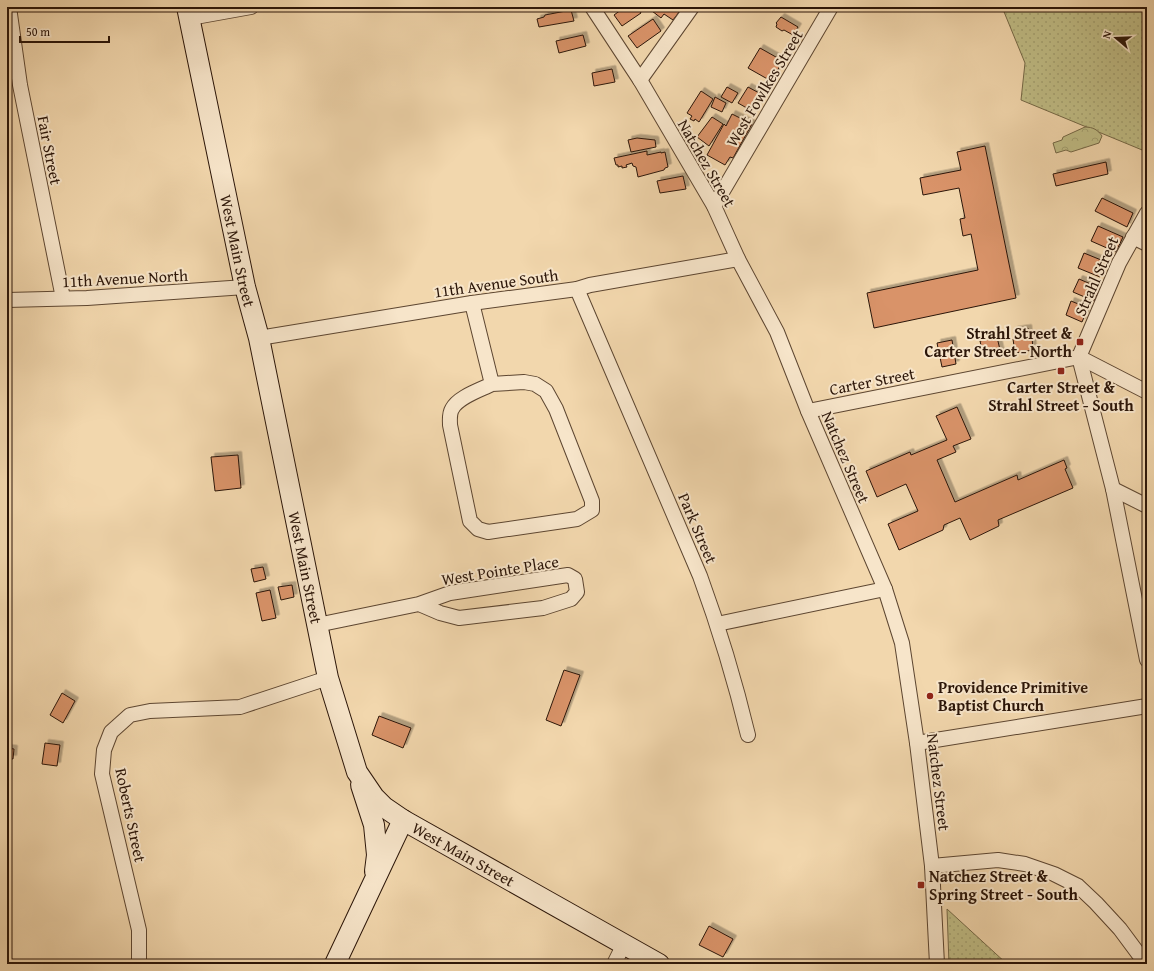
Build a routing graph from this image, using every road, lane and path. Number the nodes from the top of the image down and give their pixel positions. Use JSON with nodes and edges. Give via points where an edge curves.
{"nodes":[{"id":1,"x":9,"y":7,"type":"edge"},
{"id":2,"x":251,"y":7,"type":"edge"},
{"id":3,"x":592,"y":7,"type":"edge"},
{"id":4,"x":692,"y":7,"type":"edge"},
{"id":5,"x":831,"y":7,"type":"edge"},
{"id":6,"x":188,"y":13,"type":"edge"},
{"id":7,"x":640,"y":80,"type":"junction"},
{"id":8,"x":714,"y":206,"type":"junction"},
{"id":9,"x":1147,"y":213,"type":"edge"},
{"id":10,"x":1133,"y":237,"type":"junction"},
{"id":11,"x":1147,"y":244,"type":"edge"},
{"id":12,"x":738,"y":259,"type":"junction"},
{"id":13,"x":246,"y":287,"type":"junction"},
{"id":14,"x":576,"y":289,"type":"junction"},
{"id":15,"x":63,"y":298,"type":"junction"},
{"id":16,"x":7,"y":300,"type":"edge"},
{"id":17,"x":472,"y":303,"type":"junction"},
{"id":18,"x":259,"y":338,"type":"junction"},
{"id":19,"x":1079,"y":357,"type":"junction"},
{"id":20,"x":492,"y":384,"type":"junction"},
{"id":21,"x":1147,"y":392,"type":"edge"},
{"id":22,"x":808,"y":411,"type":"junction"},
{"id":23,"x":1113,"y":489,"type":"junction"},
{"id":24,"x":1147,"y":506,"type":"edge"},
{"id":25,"x":885,"y":589,"type":"junction"},
{"id":26,"x":419,"y":604,"type":"junction"},
{"id":27,"x":717,"y":624,"type":"junction"},
{"id":28,"x":317,"y":625,"type":"junction"},
{"id":29,"x":1147,"y":660,"type":"edge"},
{"id":30,"x":328,"y":678,"type":"junction"},
{"id":31,"x":1147,"y":706,"type":"edge"},
{"id":32,"x":748,"y":735,"type":"dead end"},
{"id":33,"x":917,"y":743,"type":"junction"},
{"id":34,"x":357,"y":772,"type":"junction"},
{"id":35,"x":403,"y":820,"type":"junction"},
{"id":36,"x":932,"y":866,"type":"junction"},
{"id":37,"x":374,"y":884,"type":"junction"},
{"id":38,"x":624,"y":944,"type":"junction"},
{"id":39,"x":138,"y":964,"type":"edge"},
{"id":40,"x":335,"y":964,"type":"edge"},
{"id":41,"x":614,"y":964,"type":"edge"},
{"id":42,"x":659,"y":964,"type":"edge"},
{"id":43,"x":937,"y":964,"type":"edge"},
{"id":44,"x":1146,"y":964,"type":"edge"}],
"edges":[{"from":1,"to":15,"type":"street","name":"Fair Street","via":[[20,85]]},
{"from":2,"to":6,"type":"street"},
{"from":3,"to":7,"type":"street","name":"Natchez Street"},
{"from":4,"to":7,"type":"street"},
{"from":5,"to":8,"type":"street","name":"West Fowlkes Street"},
{"from":6,"to":13,"type":"main road","name":"West Main Street"},
{"from":7,"to":8,"type":"street","name":"Natchez Street"},
{"from":8,"to":12,"type":"street","name":"Natchez Street"},
{"from":9,"to":10,"type":"street","name":"Strahl Street"},
{"from":10,"to":11,"type":"street"},
{"from":10,"to":19,"type":"street","name":"Strahl Street","via":[[1119,263]]},
{"from":12,"to":14,"type":"street","name":"11th Avenue South"},
{"from":12,"to":22,"type":"street","name":"Natchez Street","via":[[777,332]]},
{"from":13,"to":15,"type":"street","name":"11th Avenue North"},
{"from":13,"to":18,"type":"main road","name":"West Main Street"},
{"from":14,"to":17,"type":"street","name":"11th Avenue South"},
{"from":14,"to":27,"type":"street","name":"Park Street","via":[[700,576]]},
{"from":15,"to":16,"type":"street","name":"11th Avenue North"},
{"from":17,"to":18,"type":"street","name":"11th Avenue South"},
{"from":17,"to":20,"type":"street"},
{"from":18,"to":28,"type":"main road","name":"West Main Street"},
{"from":19,"to":21,"type":"street"},
{"from":19,"to":22,"type":"street","name":"Carter Street"},
{"from":19,"to":23,"type":"street"},
{"from":20,"to":20,"type":"street","via":[[524,382],[535,384],[546,391],[556,409],[592,501],[592,510],[577,519],[488,532],[470,521],[450,425],[450,414],[452,408],[464,397]]},
{"from":22,"to":25,"type":"street","name":"Natchez Street"},
{"from":23,"to":24,"type":"street"},
{"from":23,"to":29,"type":"street"},
{"from":25,"to":27,"type":"street"},
{"from":25,"to":33,"type":"street","name":"Natchez Street","via":[[902,643]]},
{"from":26,"to":26,"type":"street","name":"West Pointe Place","via":[[459,618],[543,608],[571,599],[577,592],[575,579],[568,575],[450,594]]},
{"from":26,"to":28,"type":"street","name":"West Pointe Place"},
{"from":27,"to":32,"type":"street","name":"Park Street","via":[[740,698]]},
{"from":28,"to":30,"type":"main road","name":"West Main Street"},
{"from":30,"to":34,"type":"main road","name":"West Main Street"},
{"from":30,"to":39,"type":"street","name":"Roberts Street","via":[[240,707],[150,711],[130,715],[111,732],[104,750],[102,774],[139,930]]},
{"from":31,"to":33,"type":"street"},
{"from":33,"to":36,"type":"street","name":"Natchez Street"},
{"from":34,"to":35,"type":"main road","name":"West Main Street","via":[[374,797]]},
{"from":34,"to":37,"type":"main road","via":[[374,825],[377,854]]},
{"from":35,"to":37,"type":"main road"},
{"from":35,"to":38,"type":"main road","name":"West Main Street"},
{"from":36,"to":43,"type":"street","name":"Natchez Street"},
{"from":36,"to":44,"type":"street","via":[[998,860],[1025,864],[1054,874],[1078,886],[1096,902]]},
{"from":37,"to":40,"type":"main road"},
{"from":38,"to":41,"type":"street"},
{"from":38,"to":42,"type":"main road","name":"West Main Street"}]}
